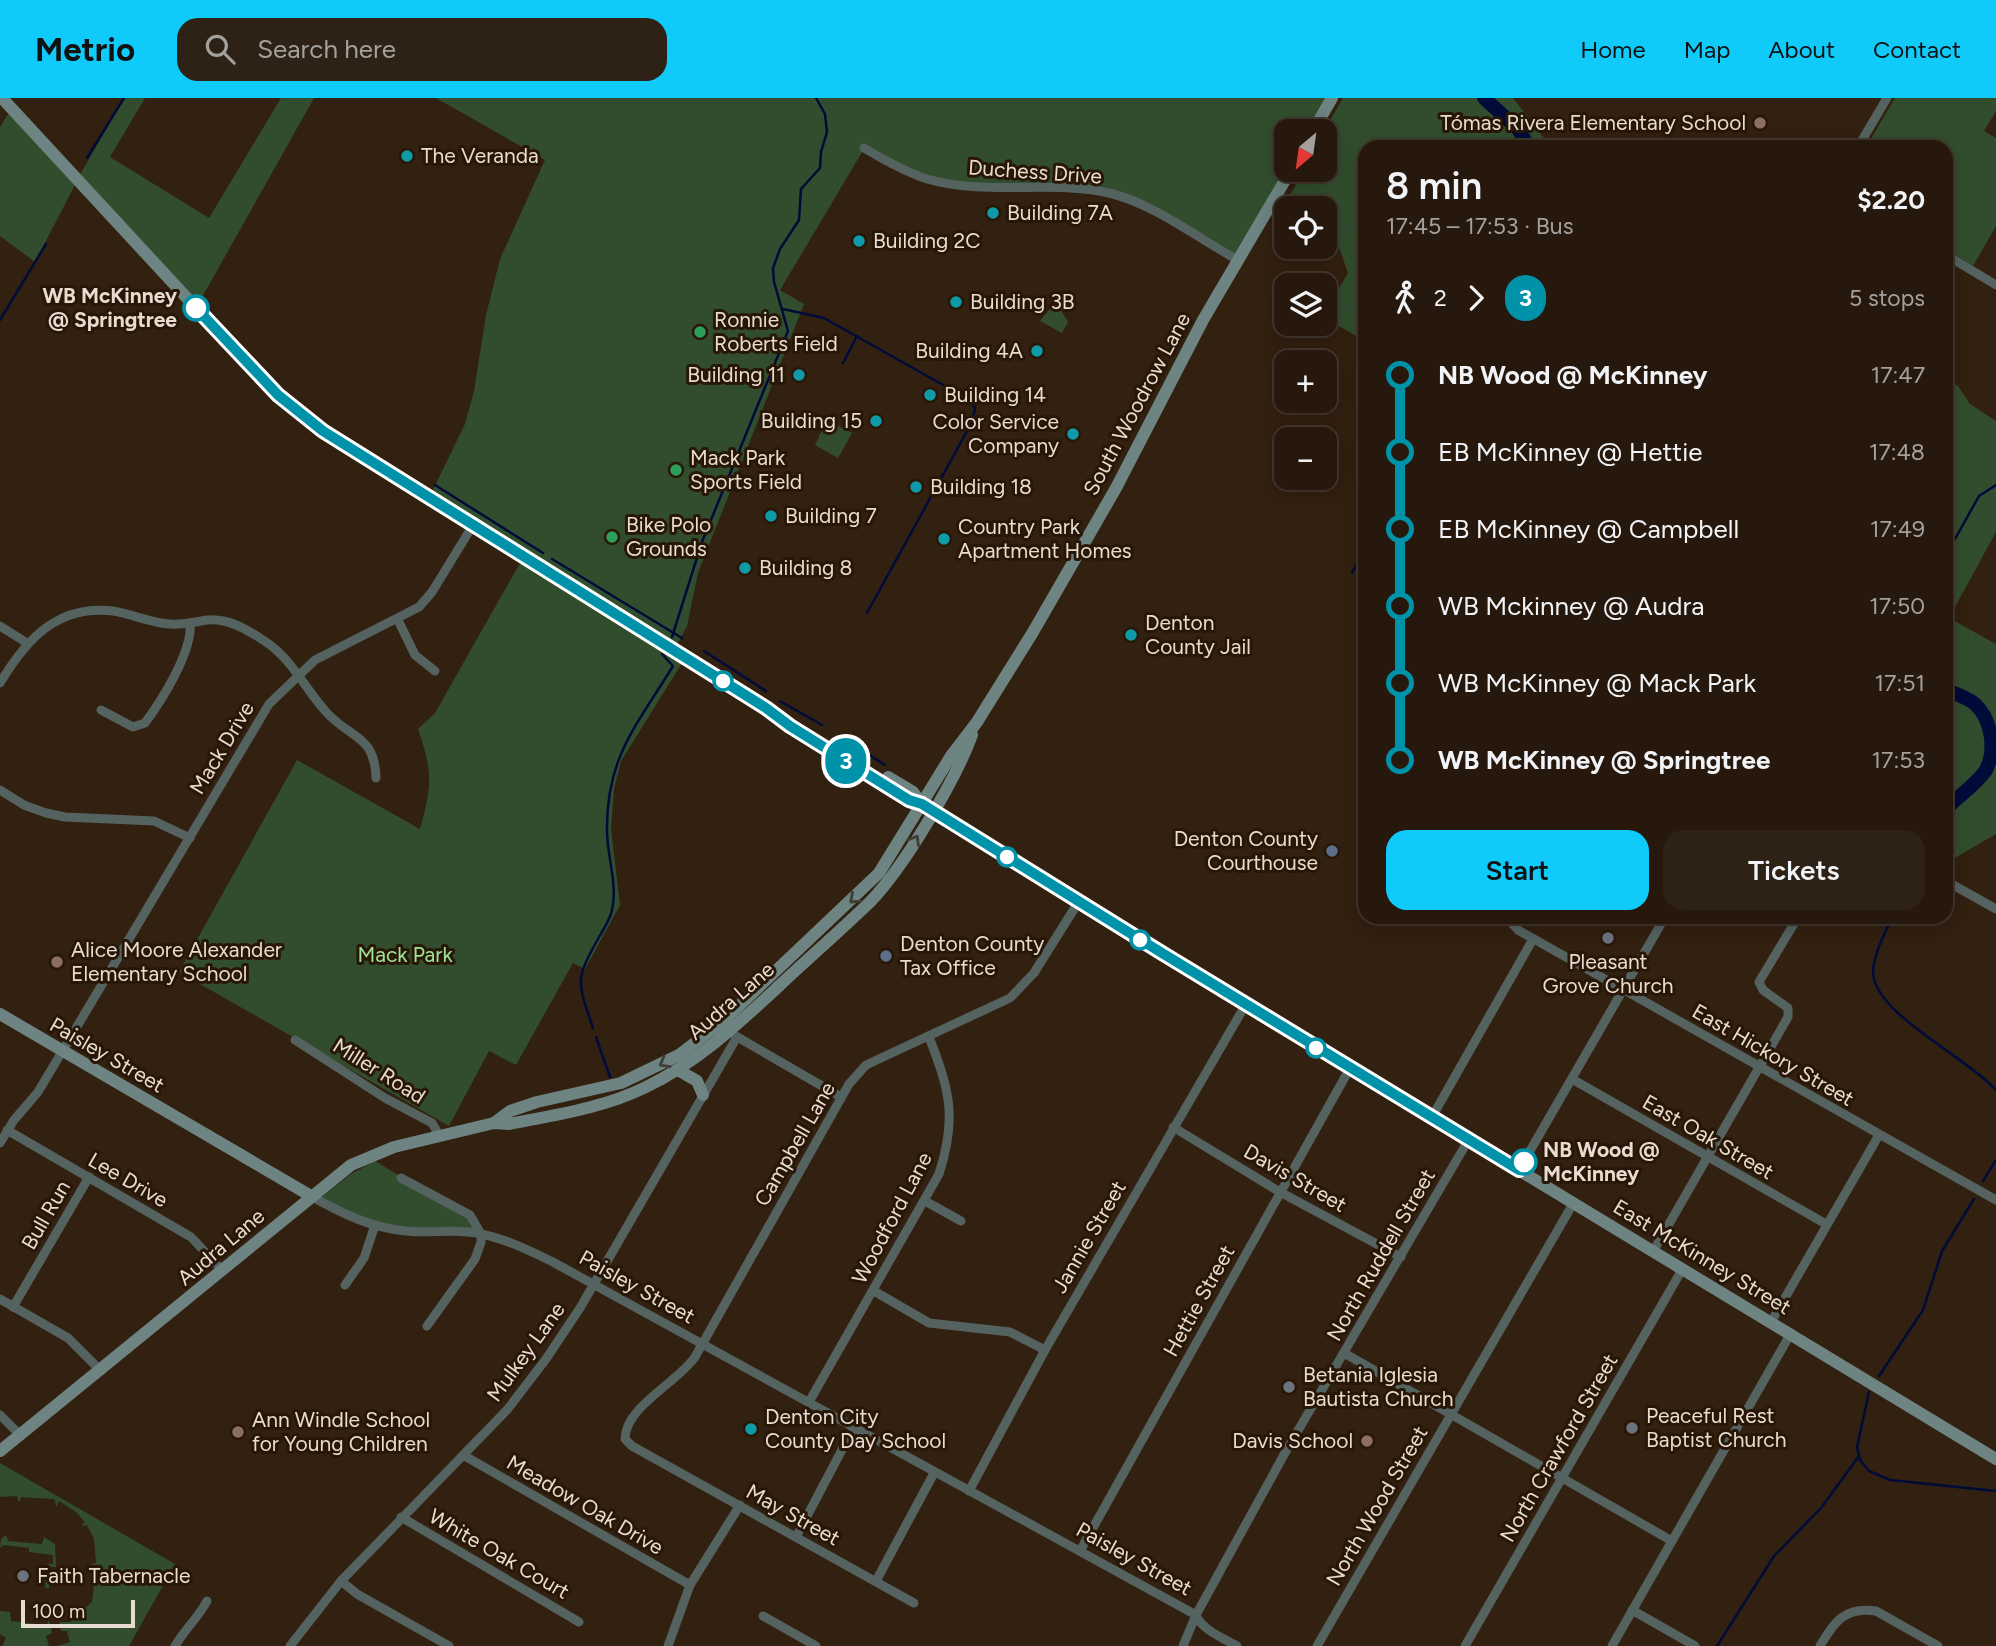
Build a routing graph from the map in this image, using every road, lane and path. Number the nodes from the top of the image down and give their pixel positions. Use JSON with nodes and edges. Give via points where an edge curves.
{"nodes":[{"id":1,"x":2,"y":98,"type":"edge"},
{"id":2,"x":1332,"y":98,"type":"edge"},
{"id":3,"x":1888,"y":98,"type":"edge"},
{"id":4,"x":1320,"y":119,"type":"edge"},
{"id":5,"x":1862,"y":140,"type":"edge"},
{"id":6,"x":864,"y":148,"type":"dead end"},
{"id":7,"x":1284,"y":182,"type":"edge"},
{"id":8,"x":1953,"y":259,"type":"edge"},
{"id":9,"x":1238,"y":260,"type":"junction"},
{"id":10,"x":1996,"y":285,"type":"edge"},
{"id":11,"x":473,"y":525,"type":"junction"},
{"id":12,"x":398,"y":620,"type":"junction"},
{"id":13,"x":190,"y":623,"type":"junction"},
{"id":14,"x":0,"y":626,"type":"edge"},
{"id":15,"x":27,"y":643,"type":"junction"},
{"id":16,"x":435,"y":671,"type":"dead end"},
{"id":17,"x":297,"y":674,"type":"junction"},
{"id":18,"x":0,"y":683,"type":"edge"},
{"id":19,"x":102,"y":710,"type":"dead end"},
{"id":20,"x":977,"y":722,"type":"joint"},
{"id":21,"x":376,"y":778,"type":"dead end"},
{"id":22,"x":0,"y":790,"type":"edge"},
{"id":23,"x":927,"y":808,"type":"junction"},
{"id":24,"x":190,"y":838,"type":"junction"},
{"id":25,"x":1953,"y":885,"type":"edge"},
{"id":26,"x":1079,"y":901,"type":"junction"},
{"id":27,"x":1996,"y":909,"type":"edge"},
{"id":28,"x":1510,"y":924,"type":"edge"},
{"id":29,"x":1661,"y":924,"type":"edge"},
{"id":30,"x":1794,"y":924,"type":"edge"},
{"id":31,"x":1533,"y":939,"type":"junction"},
{"id":32,"x":1623,"y":990,"type":"junction"},
{"id":33,"x":1246,"y":1004,"type":"junction"},
{"id":34,"x":0,"y":1014,"type":"edge"},
{"id":35,"x":729,"y":1030,"type":"junction"},
{"id":36,"x":929,"y":1037,"type":"junction"},
{"id":37,"x":295,"y":1040,"type":"dead end"},
{"id":38,"x":61,"y":1050,"type":"junction"},
{"id":39,"x":1759,"y":1067,"type":"junction"},
{"id":40,"x":1350,"y":1069,"type":"junction"},
{"id":41,"x":678,"y":1070,"type":"junction"},
{"id":42,"x":1572,"y":1079,"type":"junction"},
{"id":43,"x":703,"y":1095,"type":"junction"},
{"id":44,"x":569,"y":1096,"type":"junction"},
{"id":45,"x":841,"y":1097,"type":"junction"},
{"id":46,"x":573,"y":1111,"type":"junction"},
{"id":47,"x":1432,"y":1117,"type":"junction"},
{"id":48,"x":494,"y":1123,"type":"junction"},
{"id":49,"x":1173,"y":1127,"type":"junction"},
{"id":50,"x":8,"y":1130,"type":"junction"},
{"id":51,"x":1880,"y":1135,"type":"junction"},
{"id":52,"x":440,"y":1137,"type":"junction"},
{"id":53,"x":1469,"y":1139,"type":"junction"},
{"id":54,"x":0,"y":1143,"type":"edge"},
{"id":55,"x":1708,"y":1158,"type":"junction"},
{"id":56,"x":1519,"y":1170,"type":"junction"},
{"id":57,"x":89,"y":1177,"type":"junction"},
{"id":58,"x":401,"y":1178,"type":"dead end"},
{"id":59,"x":1280,"y":1192,"type":"junction"},
{"id":60,"x":311,"y":1196,"type":"junction"},
{"id":61,"x":1996,"y":1200,"type":"edge"},
{"id":62,"x":925,"y":1201,"type":"junction"},
{"id":63,"x":1573,"y":1202,"type":"junction"},
{"id":64,"x":961,"y":1221,"type":"dead end"},
{"id":65,"x":1826,"y":1224,"type":"junction"},
{"id":66,"x":374,"y":1225,"type":"junction"},
{"id":67,"x":481,"y":1234,"type":"junction"},
{"id":68,"x":1654,"y":1250,"type":"junction"},
{"id":69,"x":1401,"y":1257,"type":"junction"},
{"id":70,"x":1684,"y":1268,"type":"junction"},
{"id":71,"x":223,"y":1271,"type":"junction"},
{"id":72,"x":593,"y":1284,"type":"junction"},
{"id":73,"x":345,"y":1285,"type":"dead end"},
{"id":74,"x":874,"y":1291,"type":"junction"},
{"id":75,"x":0,"y":1299,"type":"edge"},
{"id":76,"x":13,"y":1307,"type":"junction"},
{"id":77,"x":1771,"y":1322,"type":"junction"},
{"id":78,"x":426,"y":1326,"type":"dead end"},
{"id":79,"x":1791,"y":1333,"type":"junction"},
{"id":80,"x":702,"y":1344,"type":"junction"},
{"id":81,"x":1045,"y":1350,"type":"junction"},
{"id":82,"x":1345,"y":1353,"type":"junction"},
{"id":83,"x":101,"y":1371,"type":"junction"},
{"id":84,"x":809,"y":1402,"type":"junction"},
{"id":85,"x":1451,"y":1414,"type":"junction"},
{"id":86,"x":0,"y":1415,"type":"edge"},
{"id":87,"x":854,"y":1427,"type":"junction"},
{"id":88,"x":20,"y":1435,"type":"junction"},
{"id":89,"x":0,"y":1451,"type":"edge"},
{"id":90,"x":463,"y":1455,"type":"junction"},
{"id":91,"x":655,"y":1459,"type":"joint"},
{"id":92,"x":1996,"y":1459,"type":"edge"},
{"id":93,"x":934,"y":1473,"type":"junction"},
{"id":94,"x":1562,"y":1478,"type":"junction"},
{"id":95,"x":969,"y":1491,"type":"junction"},
{"id":96,"x":740,"y":1506,"type":"junction"},
{"id":97,"x":401,"y":1517,"type":"junction"},
{"id":98,"x":796,"y":1537,"type":"junction"},
{"id":99,"x":1672,"y":1541,"type":"junction"},
{"id":100,"x":1080,"y":1551,"type":"junction"},
{"id":101,"x":341,"y":1581,"type":"junction"},
{"id":102,"x":876,"y":1581,"type":"junction"},
{"id":103,"x":690,"y":1585,"type":"junction"},
{"id":104,"x":207,"y":1601,"type":"dead end"},
{"id":105,"x":914,"y":1603,"type":"dead end"},
{"id":106,"x":1632,"y":1610,"type":"junction"},
{"id":107,"x":1196,"y":1615,"type":"junction"},
{"id":108,"x":763,"y":1616,"type":"dead end"},
{"id":109,"x":579,"y":1622,"type":"dead end"},
{"id":110,"x":175,"y":1646,"type":"edge"},
{"id":111,"x":290,"y":1646,"type":"edge"},
{"id":112,"x":449,"y":1646,"type":"edge"},
{"id":113,"x":668,"y":1646,"type":"edge"},
{"id":114,"x":816,"y":1646,"type":"edge"},
{"id":115,"x":1183,"y":1646,"type":"edge"},
{"id":116,"x":1237,"y":1646,"type":"edge"},
{"id":117,"x":1317,"y":1646,"type":"edge"},
{"id":118,"x":1465,"y":1646,"type":"edge"},
{"id":119,"x":1612,"y":1646,"type":"edge"},
{"id":120,"x":1695,"y":1646,"type":"edge"},
{"id":121,"x":1821,"y":1646,"type":"edge"},
{"id":122,"x":1938,"y":1646,"type":"edge"}],
"edges":[{"from":1,"to":11,"type":"main road","name":"East McKinney Street","via":[[289,404],[348,448]]},
{"from":2,"to":4,"type":"main road"},
{"from":3,"to":5,"type":"street"},
{"from":6,"to":9,"type":"street","name":"Duchess Drive","via":[[911,173],[942,182],[1119,196]]},
{"from":7,"to":9,"type":"main road","name":"South Woodrow Lane"},
{"from":8,"to":10,"type":"street"},
{"from":9,"to":20,"type":"main road","name":"South Woodrow Lane","via":[[1116,488]]},
{"from":11,"to":12,"type":"street","name":"Mack Drive","via":[[426,601]]},
{"from":11,"to":23,"type":"main road","name":"East McKinney Street"},
{"from":12,"to":16,"type":"street","via":[[415,655]]},
{"from":12,"to":17,"type":"street","name":"Mack Drive","via":[[330,651]]},
{"from":13,"to":15,"type":"street","via":[[170,624],[110,611],[86,612],[54,622]]},
{"from":13,"to":17,"type":"street","via":[[217,620],[240,626],[274,648]]},
{"from":13,"to":19,"type":"street","via":[[186,652],[145,723],[133,727]]},
{"from":14,"to":15,"type":"street"},
{"from":15,"to":18,"type":"street"},
{"from":17,"to":21,"type":"street","via":[[326,712],[367,744]]},
{"from":17,"to":24,"type":"street","name":"Mack Drive","via":[[257,721]]},
{"from":20,"to":23,"type":"main road","name":"Audra Lane","via":[[962,760]]},
{"from":22,"to":24,"type":"street","via":[[46,813],[154,821]]},
{"from":23,"to":26,"type":"main road","name":"East McKinney Street"},
{"from":23,"to":35,"type":"main road","name":"Audra Lane","via":[[885,883],[835,925]]},
{"from":24,"to":38,"type":"street","name":"Mack Drive"},
{"from":25,"to":27,"type":"street"},
{"from":26,"to":33,"type":"main road","name":"East McKinney Street"},
{"from":26,"to":36,"type":"street","name":"Campbell Lane","via":[[1022,988],[994,1008]]},
{"from":28,"to":31,"type":"street","name":"East Hickory Street"},
{"from":29,"to":32,"type":"street"},
{"from":30,"to":39,"type":"street","via":[[1759,982],[1788,1008],[1788,1017]]},
{"from":31,"to":32,"type":"street","name":"East Hickory Street"},
{"from":31,"to":47,"type":"street"},
{"from":32,"to":39,"type":"street","name":"East Hickory Street"},
{"from":32,"to":42,"type":"street"},
{"from":33,"to":40,"type":"main road","name":"East McKinney Street"},
{"from":33,"to":49,"type":"street","name":"Jannie Street"},
{"from":34,"to":38,"type":"main road","name":"Paisley Street"},
{"from":35,"to":41,"type":"main road","name":"Audra Lane"},
{"from":35,"to":43,"type":"street","name":"Mulkey Lane"},
{"from":35,"to":44,"type":"main road","name":"Audra Lane","one_way":true,"via":[[621,1083]]},
{"from":35,"to":45,"type":"street"},
{"from":36,"to":45,"type":"street","name":"Campbell Lane","via":[[866,1065]]},
{"from":36,"to":62,"type":"street","name":"Woodford Lane","via":[[944,1074],[950,1141]]},
{"from":37,"to":52,"type":"street","name":"Miller Road","via":[[379,1095],[432,1123]]},
{"from":38,"to":50,"type":"street","name":"Mack Drive","via":[[35,1097]]},
{"from":38,"to":60,"type":"main road","name":"Paisley Street"},
{"from":39,"to":51,"type":"street","name":"East Hickory Street"},
{"from":39,"to":55,"type":"street"},
{"from":40,"to":47,"type":"main road","name":"East McKinney Street"},
{"from":40,"to":59,"type":"street","name":"Hettie Street"},
{"from":41,"to":43,"type":"main road","via":[[696,1081]]},
{"from":41,"to":46,"type":"main road","name":"Audra Lane","via":[[644,1088]]},
{"from":42,"to":55,"type":"street","name":"East Oak Street"},
{"from":42,"to":56,"type":"street"},
{"from":43,"to":72,"type":"street","name":"Mulkey Lane"},
{"from":44,"to":46,"type":"main road"},
{"from":44,"to":48,"type":"main road","name":"Audra Lane","via":[[510,1111]]},
{"from":45,"to":80,"type":"street","name":"Campbell Lane"},
{"from":46,"to":48,"type":"main road","name":"Audra Lane"},
{"from":47,"to":53,"type":"main road","name":"East McKinney Street"},
{"from":48,"to":52,"type":"main road","name":"Audra Lane"},
{"from":49,"to":59,"type":"street","name":"Davis Street"},
{"from":49,"to":81,"type":"street","name":"Jannie Street"},
{"from":50,"to":54,"type":"street","name":"Mack Drive"},
{"from":50,"to":57,"type":"street","name":"Lee Drive"},
{"from":51,"to":61,"type":"street","name":"East Hickory Street"},
{"from":51,"to":65,"type":"street"},
{"from":52,"to":60,"type":"main road","name":"Audra Lane","via":[[367,1157]]},
{"from":53,"to":56,"type":"main road","name":"East McKinney Street"},
{"from":53,"to":69,"type":"street","name":"North Ruddell Street"},
{"from":55,"to":65,"type":"street","name":"East Oak Street"},
{"from":55,"to":68,"type":"street"},
{"from":56,"to":63,"type":"main road","name":"East McKinney Street"},
{"from":57,"to":71,"type":"street","name":"Lee Drive","via":[[191,1237]]},
{"from":57,"to":76,"type":"street","name":"Bull Run"},
{"from":58,"to":67,"type":"street","via":[[470,1215]]},
{"from":59,"to":69,"type":"street","name":"Davis Street"},
{"from":59,"to":100,"type":"street","name":"Hettie Street"},
{"from":60,"to":66,"type":"street","name":"Paisley Street"},
{"from":60,"to":71,"type":"main road","name":"Audra Lane"},
{"from":62,"to":64,"type":"street"},
{"from":62,"to":74,"type":"street","name":"Woodford Lane"},
{"from":63,"to":68,"type":"main road","name":"East McKinney Street"},
{"from":63,"to":85,"type":"street","name":"North Wood Street"},
{"from":65,"to":77,"type":"street"},
{"from":66,"to":67,"type":"street","name":"Paisley Street"},
{"from":66,"to":73,"type":"street","via":[[364,1258]]},
{"from":67,"to":72,"type":"street","name":"Paisley Street","via":[[518,1246]]},
{"from":67,"to":78,"type":"street","via":[[475,1259]]},
{"from":68,"to":70,"type":"main road","name":"East McKinney Street"},
{"from":69,"to":82,"type":"street","name":"North Ruddell Street"},
{"from":70,"to":77,"type":"main road","name":"East McKinney Street"},
{"from":70,"to":94,"type":"street","name":"North Crawford Street"},
{"from":71,"to":83,"type":"main road","name":"Audra Lane"},
{"from":72,"to":80,"type":"street","name":"Paisley Street"},
{"from":72,"to":90,"type":"street","name":"Mulkey Lane","via":[[528,1384]]},
{"from":74,"to":81,"type":"street","via":[[929,1323],[1010,1332]]},
{"from":74,"to":84,"type":"street","name":"Woodford Lane"},
{"from":75,"to":76,"type":"street"},
{"from":76,"to":83,"type":"street","via":[[73,1342]]},
{"from":77,"to":79,"type":"main road","name":"East McKinney Street"},
{"from":79,"to":92,"type":"main road","name":"East McKinney Street"},
{"from":79,"to":99,"type":"street"},
{"from":80,"to":84,"type":"street","name":"Paisley Street"},
{"from":80,"to":91,"type":"street","name":"Campbell Lane","via":[[688,1367],[628,1423],[625,1439]]},
{"from":81,"to":95,"type":"street","name":"Jannie Street"},
{"from":82,"to":85,"type":"street"},
{"from":82,"to":107,"type":"street","name":"North Ruddell Street"},
{"from":83,"to":88,"type":"main road","name":"Audra Lane"},
{"from":84,"to":87,"type":"street","name":"Paisley Street"},
{"from":85,"to":94,"type":"street"},
{"from":85,"to":117,"type":"street","name":"North Wood Street"},
{"from":86,"to":88,"type":"street"},
{"from":87,"to":93,"type":"street","name":"Paisley Street"},
{"from":87,"to":98,"type":"street"},
{"from":88,"to":89,"type":"main road","name":"Audra Lane"},
{"from":90,"to":97,"type":"street","name":"Mulkey Lane"},
{"from":90,"to":103,"type":"street","name":"Meadow Oak Drive"},
{"from":91,"to":96,"type":"street","name":"May Street"},
{"from":93,"to":95,"type":"street","name":"Paisley Street"},
{"from":93,"to":102,"type":"street"},
{"from":94,"to":99,"type":"street"},
{"from":94,"to":118,"type":"street","name":"North Crawford Street"},
{"from":95,"to":100,"type":"street","name":"Paisley Street"},
{"from":96,"to":98,"type":"street","name":"May Street"},
{"from":96,"to":103,"type":"street"},
{"from":97,"to":101,"type":"street","name":"Mulkey Lane"},
{"from":97,"to":109,"type":"street","name":"White Oak Court"},
{"from":98,"to":102,"type":"street","name":"May Street"},
{"from":99,"to":106,"type":"street"},
{"from":100,"to":107,"type":"street","name":"Paisley Street"},
{"from":101,"to":111,"type":"street","name":"Mulkey Lane"},
{"from":101,"to":112,"type":"street"},
{"from":102,"to":105,"type":"street","name":"May Street"},
{"from":103,"to":113,"type":"street"},
{"from":104,"to":110,"type":"street"},
{"from":106,"to":119,"type":"street"},
{"from":106,"to":120,"type":"street"},
{"from":107,"to":115,"type":"street","name":"North Ruddell Street"},
{"from":107,"to":116,"type":"street","name":"Paisley Street"},
{"from":108,"to":114,"type":"street"},
{"from":121,"to":122,"type":"street","via":[[1838,1618],[1848,1612],[1875,1611]]}]}
